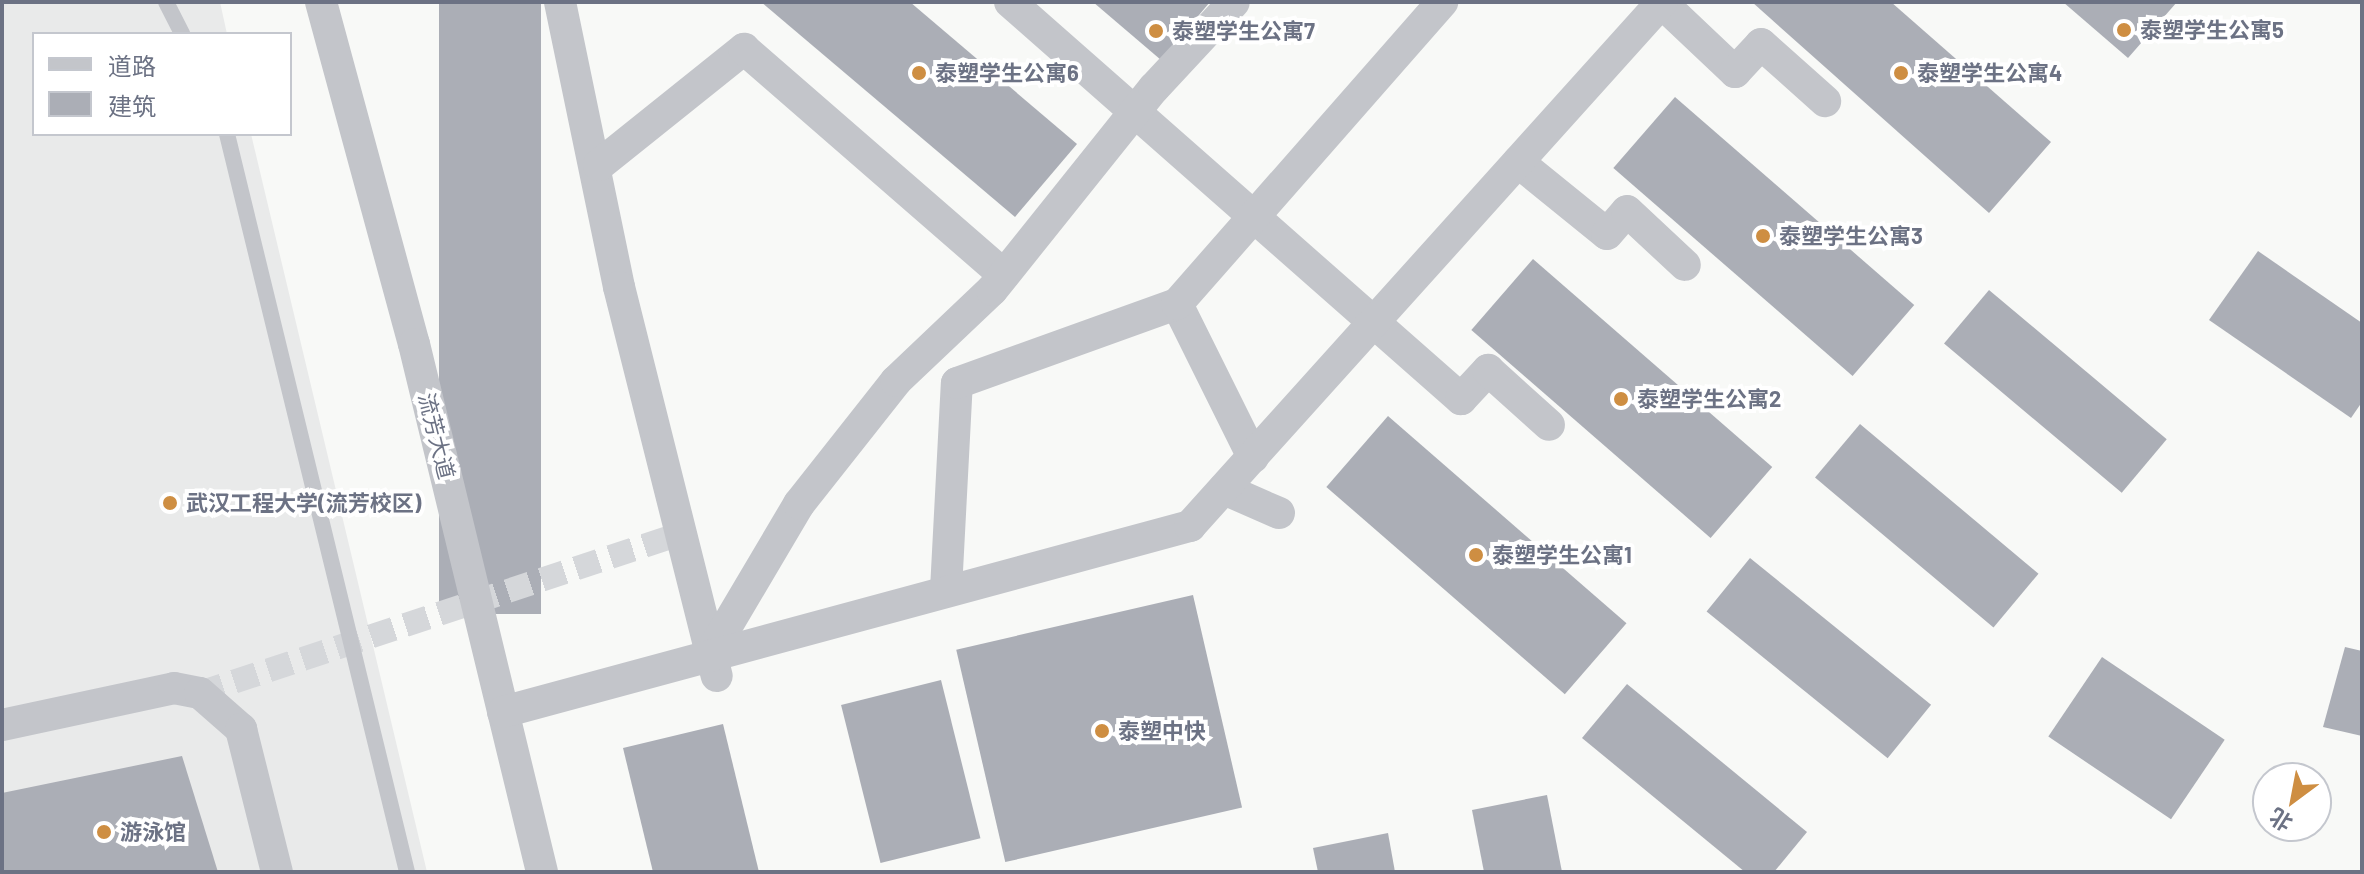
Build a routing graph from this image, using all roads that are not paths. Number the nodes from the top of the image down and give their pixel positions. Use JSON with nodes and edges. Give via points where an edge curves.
{"nodes":[{"id":1,"x":166,"y":2,"type":"edge"},
{"id":2,"x":321,"y":2,"type":"edge"},
{"id":3,"x":560,"y":2,"type":"edge"},
{"id":4,"x":1010,"y":2,"type":"edge"},
{"id":5,"x":1234,"y":2,"type":"edge"},
{"id":6,"x":1442,"y":2,"type":"edge"},
{"id":7,"x":1662,"y":2,"type":"edge"},
{"id":8,"x":181,"y":32,"type":"edge"},
{"id":9,"x":1825,"y":101,"type":"dead end"},
{"id":10,"x":1135,"y":113,"type":"junction"},
{"id":11,"x":227,"y":136,"type":"edge"},
{"id":12,"x":1518,"y":162,"type":"junction"},
{"id":13,"x":599,"y":165,"type":"junction"},
{"id":14,"x":1252,"y":218,"type":"junction"},
{"id":15,"x":1685,"y":265,"type":"dead end"},
{"id":16,"x":1004,"y":275,"type":"junction"},
{"id":17,"x":1177,"y":304,"type":"junction"},
{"id":18,"x":1372,"y":324,"type":"junction"},
{"id":19,"x":1549,"y":425,"type":"dead end"},
{"id":20,"x":1253,"y":457,"type":"junction"},
{"id":21,"x":1224,"y":489,"type":"junction"},
{"id":22,"x":1279,"y":513,"type":"dead end"},
{"id":23,"x":946,"y":590,"type":"junction"},
{"id":24,"x":714,"y":664,"type":"junction"},
{"id":25,"x":503,"y":712,"type":"junction"},
{"id":26,"x":2,"y":725,"type":"edge"},
{"id":27,"x":277,"y":872,"type":"edge"},
{"id":28,"x":407,"y":872,"type":"edge"},
{"id":29,"x":542,"y":872,"type":"edge"}],
"edges":[{"from":1,"to":8,"type":"lane"},
{"from":2,"to":25,"type":"street","name":"流芳大道"},
{"from":3,"to":13,"type":"street","via":[[575,88]]},
{"from":4,"to":10,"type":"street"},
{"from":5,"to":10,"type":"street"},
{"from":6,"to":14,"type":"street"},
{"from":7,"to":9,"type":"street","via":[[1735,72],[1761,44]]},
{"from":7,"to":12,"type":"street"},
{"from":10,"to":14,"type":"street"},
{"from":10,"to":16,"type":"street"},
{"from":11,"to":28,"type":"lane"},
{"from":12,"to":15,"type":"street","via":[[1607,234],[1627,211]]},
{"from":12,"to":18,"type":"street"},
{"from":13,"to":16,"type":"street","via":[[744,49]]},
{"from":13,"to":24,"type":"street","via":[[619,287]]},
{"from":14,"to":17,"type":"street"},
{"from":14,"to":18,"type":"street"},
{"from":16,"to":24,"type":"street","via":[[896,381],[807,494]]},
{"from":17,"to":20,"type":"street"},
{"from":17,"to":23,"type":"street","via":[[957,383]]},
{"from":18,"to":19,"type":"street","via":[[1461,399],[1488,370]]},
{"from":18,"to":20,"type":"street"},
{"from":20,"to":21,"type":"street"},
{"from":21,"to":22,"type":"street"},
{"from":21,"to":23,"type":"street","via":[[1190,526]]},
{"from":23,"to":24,"type":"street"},
{"from":24,"to":25,"type":"street"},
{"from":25,"to":29,"type":"street","name":"流芳大道"},
{"from":26,"to":27,"type":"street","via":[[174,688],[200,693],[241,729]]}]}
